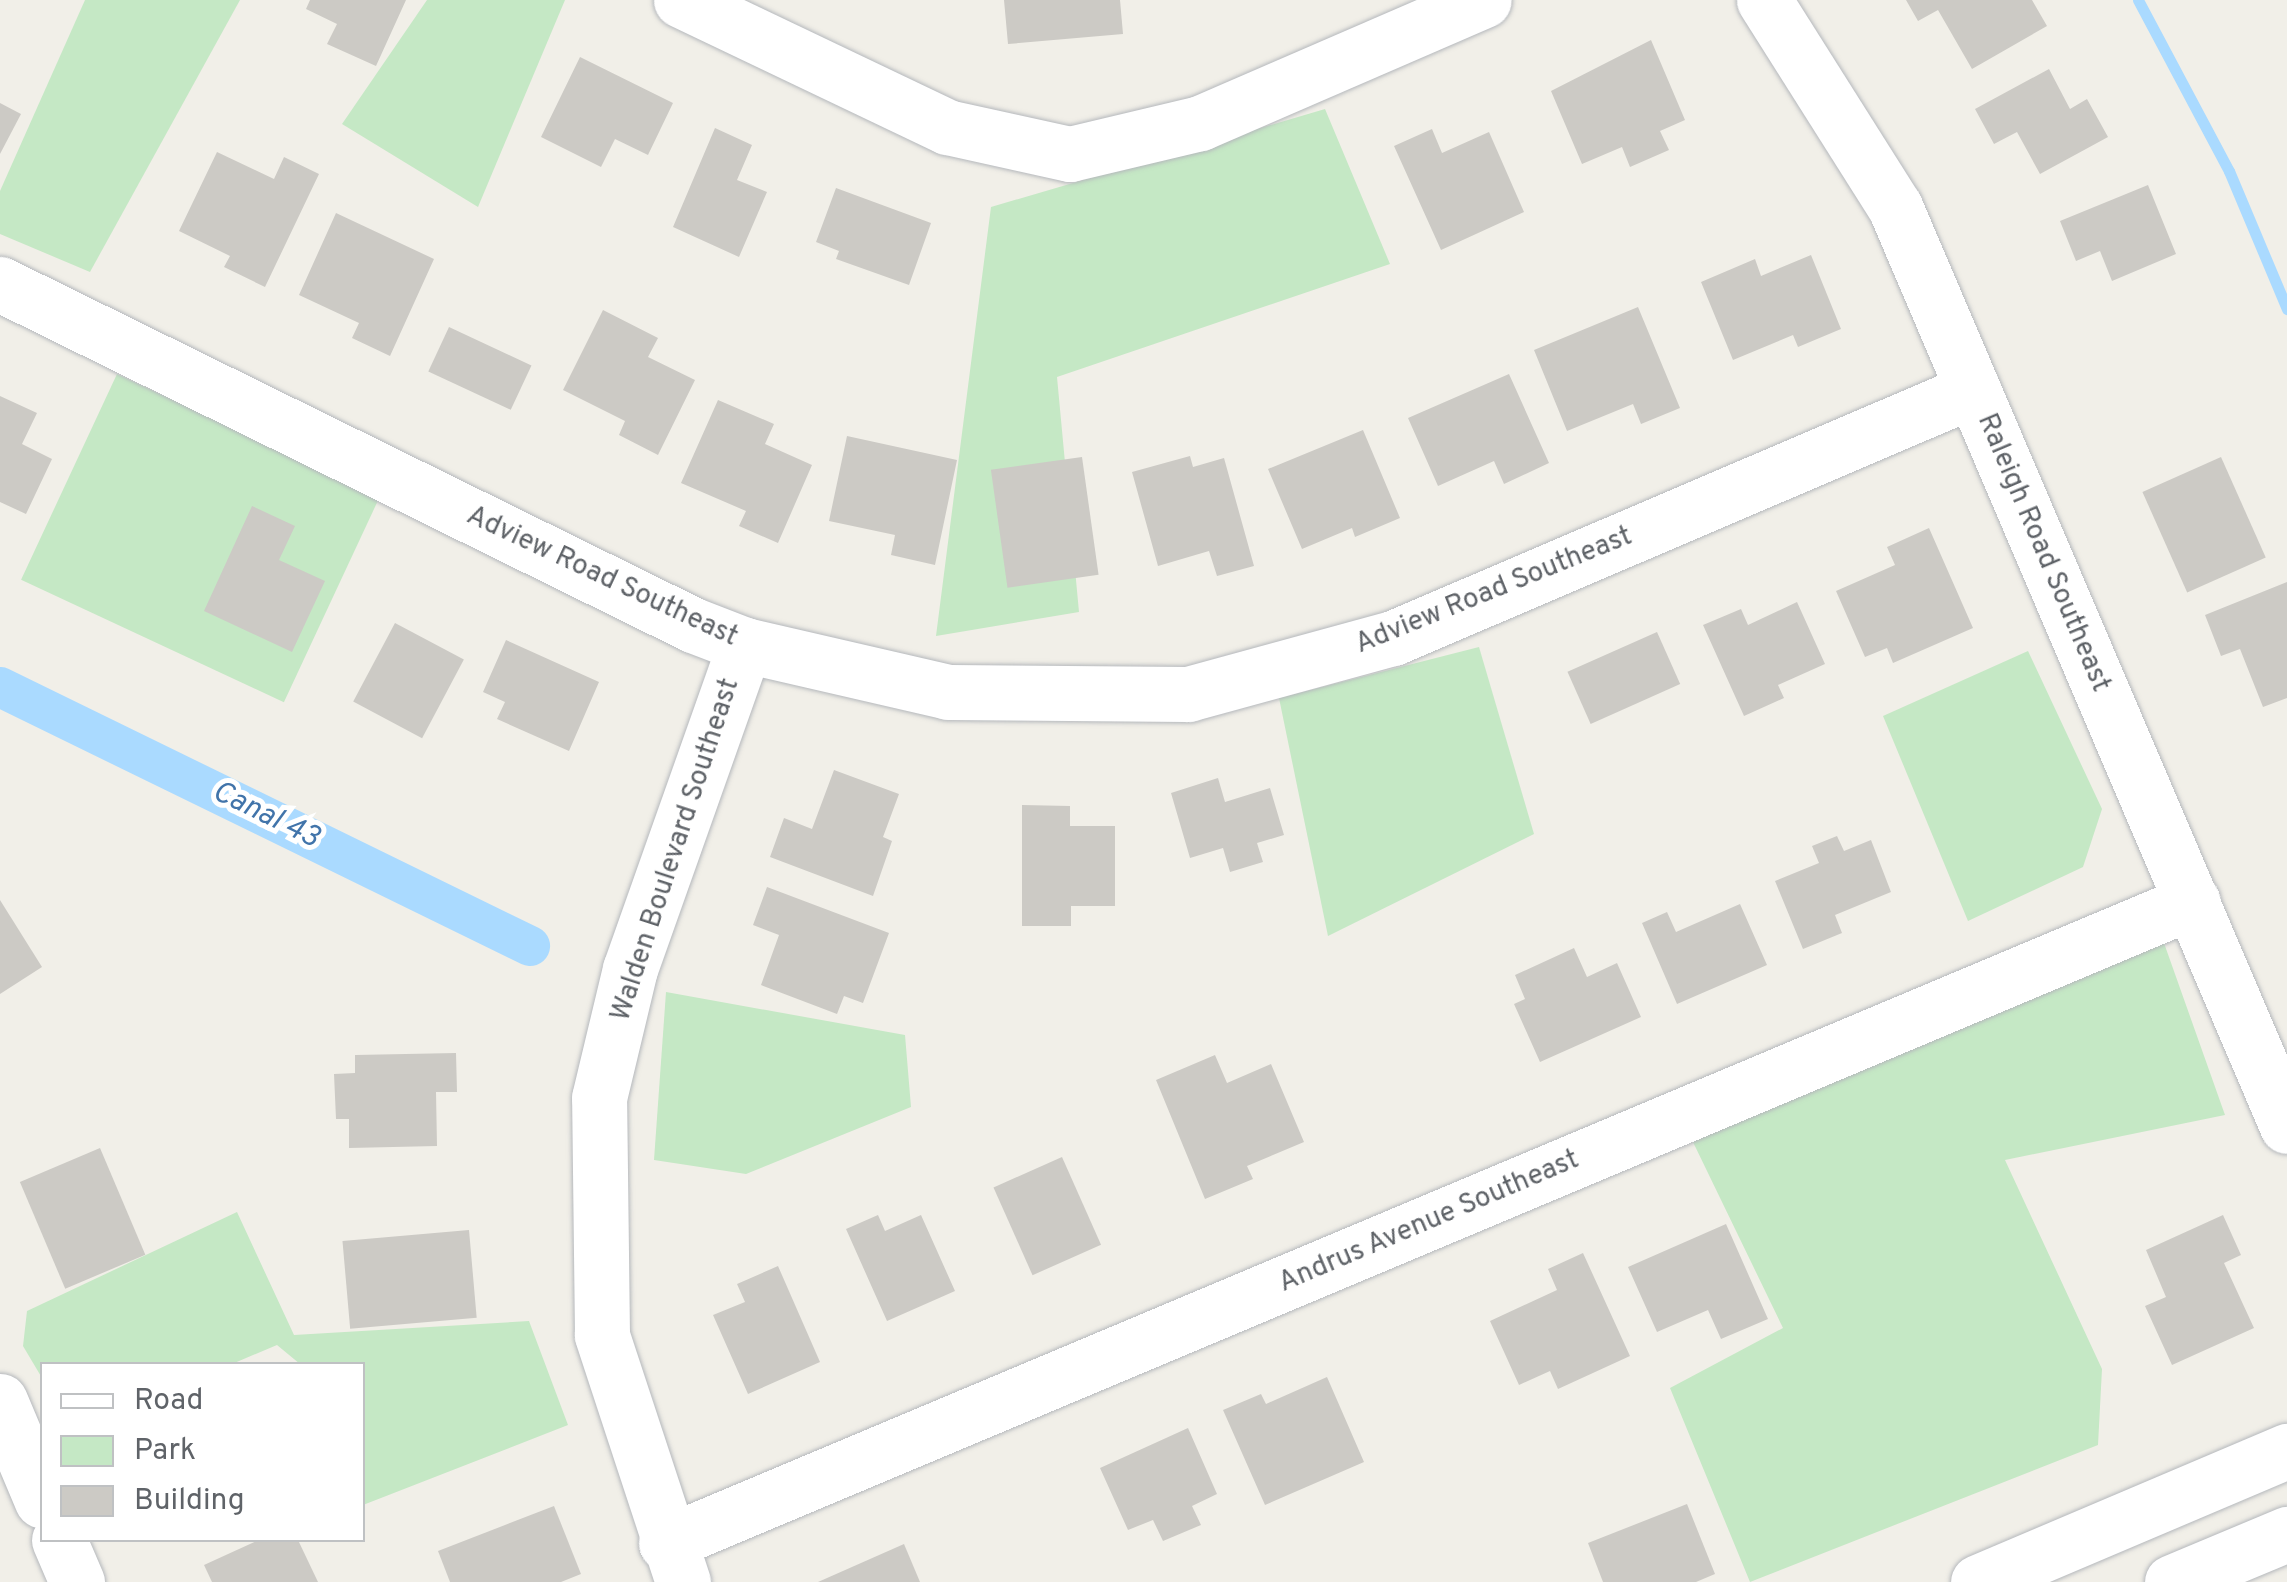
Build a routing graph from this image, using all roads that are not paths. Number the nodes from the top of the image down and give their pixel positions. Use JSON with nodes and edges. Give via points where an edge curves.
{"nodes":[{"id":1,"x":681,"y":0,"type":"edge"},
{"id":2,"x":1484,"y":0,"type":"edge"},
{"id":3,"x":1764,"y":0,"type":"edge"},
{"id":4,"x":0,"y":284,"type":"edge"},
{"id":5,"x":1973,"y":390,"type":"junction"},
{"id":6,"x":744,"y":645,"type":"junction"},
{"id":7,"x":2193,"y":901,"type":"junction"},
{"id":8,"x":2287,"y":1126,"type":"edge"},
{"id":9,"x":0,"y":1401,"type":"edge"},
{"id":10,"x":2287,"y":1451,"type":"edge"},
{"id":11,"x":40,"y":1497,"type":"edge"},
{"id":12,"x":2287,"y":1534,"type":"edge"},
{"id":13,"x":59,"y":1542,"type":"edge"},
{"id":14,"x":674,"y":1562,"type":"edge"},
{"id":15,"x":76,"y":1582,"type":"edge"},
{"id":16,"x":1978,"y":1582,"type":"edge"},
{"id":17,"x":2172,"y":1582,"type":"edge"}],
"edges":[{"from":1,"to":2,"type":"street","via":[[947,127],[1070,154],[1200,123]]},
{"from":3,"to":5,"type":"street","name":"Raleigh Road Southeast","via":[[1896,207]]},
{"from":4,"to":6,"type":"street","name":"Adview Road Southeast"},
{"from":5,"to":6,"type":"street","name":"Adview Road Southeast","via":[[1393,638],[1188,694],[948,692]]},
{"from":5,"to":7,"type":"street","name":"Raleigh Road Southeast"},
{"from":6,"to":14,"type":"street","name":"Walden Boulevard Southeast","via":[[630,969],[599,1098],[602,1335]]},
{"from":7,"to":8,"type":"street","name":"Raleigh Road Southeast"},
{"from":7,"to":14,"type":"street","name":"Andrus Avenue Southeast"},
{"from":9,"to":11,"type":"street"},
{"from":10,"to":16,"type":"street"},
{"from":12,"to":17,"type":"street"},
{"from":13,"to":15,"type":"street"}]}
